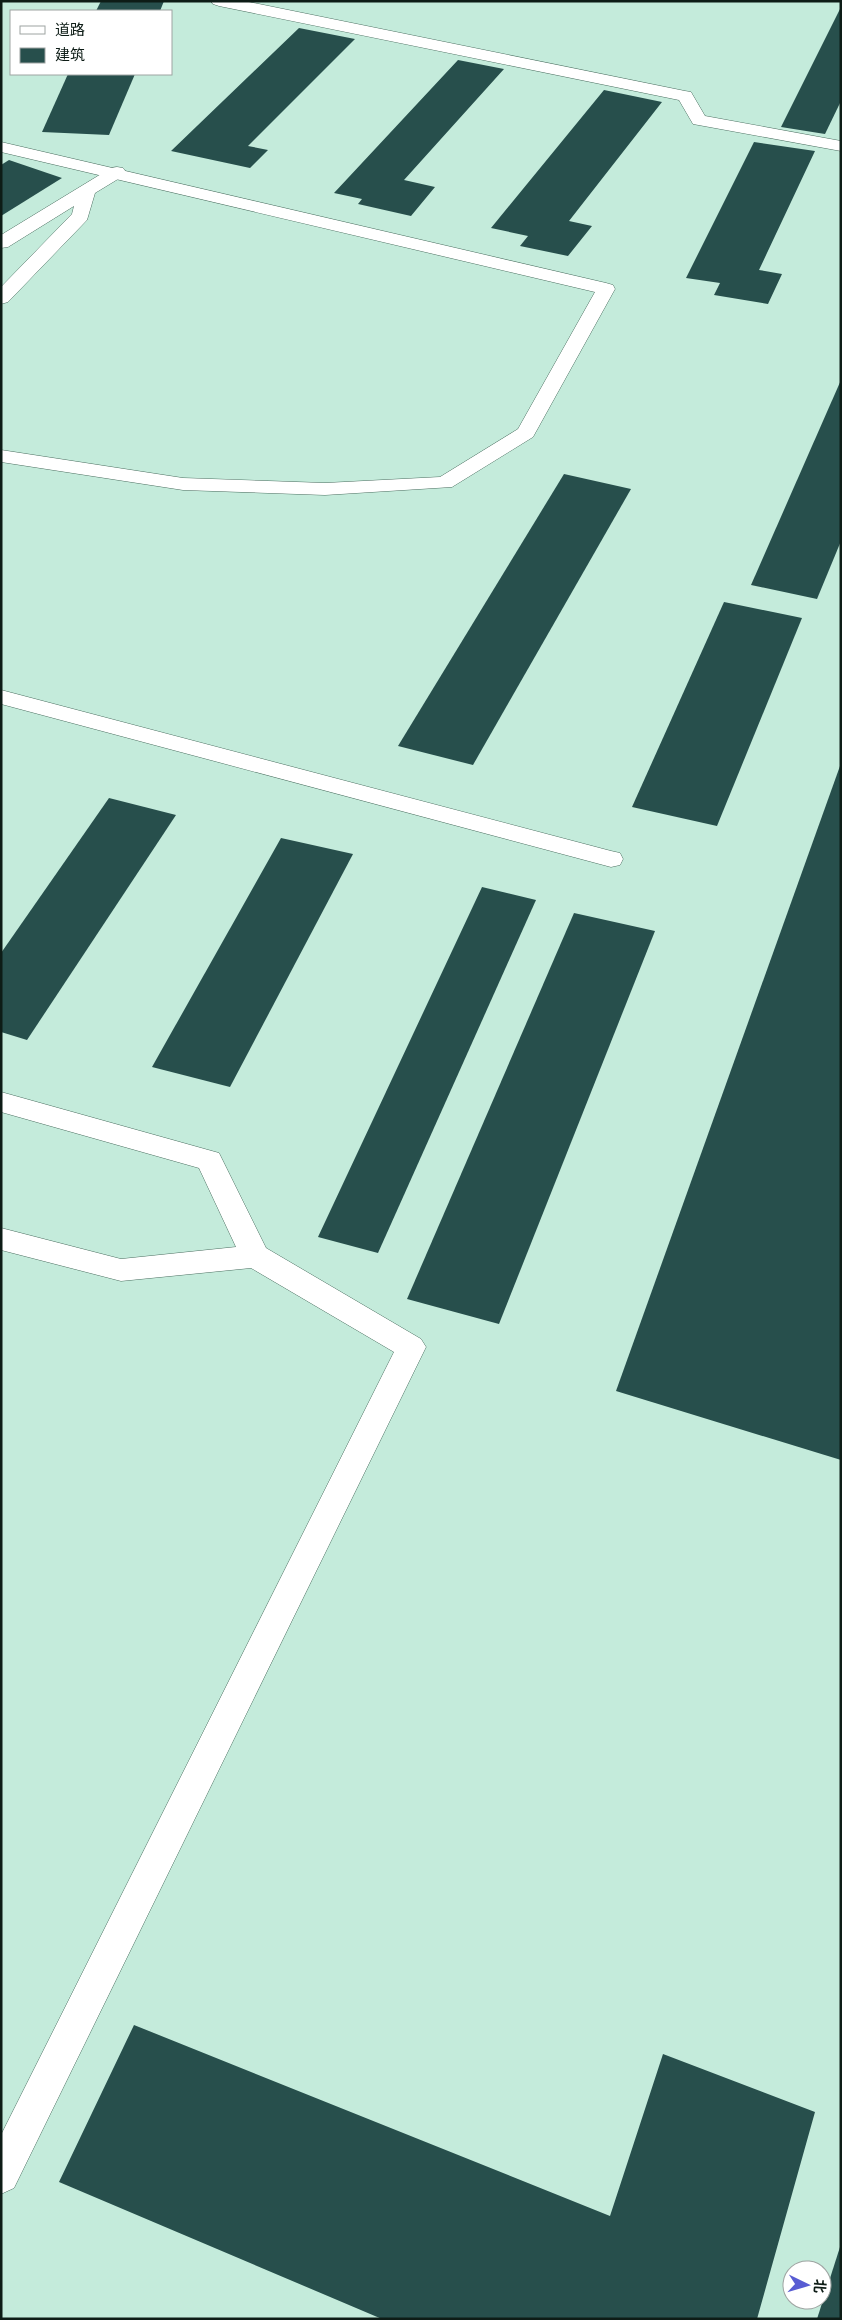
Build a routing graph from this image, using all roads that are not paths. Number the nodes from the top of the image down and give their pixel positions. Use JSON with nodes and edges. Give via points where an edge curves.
{"nodes":[{"id":1,"x":219,"y":1,"type":"edge"},
{"id":2,"x":841,"y":146,"type":"edge"},
{"id":3,"x":1,"y":147,"type":"edge"},
{"id":4,"x":117,"y":172,"type":"junction"},
{"id":5,"x":88,"y":190,"type":"junction"},
{"id":6,"x":1,"y":243,"type":"edge"},
{"id":7,"x":1,"y":298,"type":"edge"},
{"id":8,"x":1,"y":456,"type":"edge"},
{"id":9,"x":1,"y":696,"type":"edge"},
{"id":10,"x":611,"y":859,"type":"dead end"},
{"id":11,"x":1,"y":1102,"type":"edge"},
{"id":12,"x":1,"y":1238,"type":"edge"},
{"id":13,"x":255,"y":1256,"type":"junction"},
{"id":14,"x":1,"y":2175,"type":"edge"}],
"edges":[{"from":1,"to":2,"type":"street","via":[[684,96],[699,120]]},
{"from":3,"to":4,"type":"street"},
{"from":4,"to":5,"type":"street"},
{"from":4,"to":8,"type":"street","via":[[606,289],[526,433],[445,483],[325,489],[182,484]]},
{"from":5,"to":6,"type":"street"},
{"from":5,"to":7,"type":"street","via":[[82,216]]},
{"from":9,"to":10,"type":"street"},
{"from":11,"to":13,"type":"street","via":[[210,1160]]},
{"from":12,"to":13,"type":"street","via":[[121,1270]]},
{"from":13,"to":14,"type":"street","via":[[411,1346]]}]}
